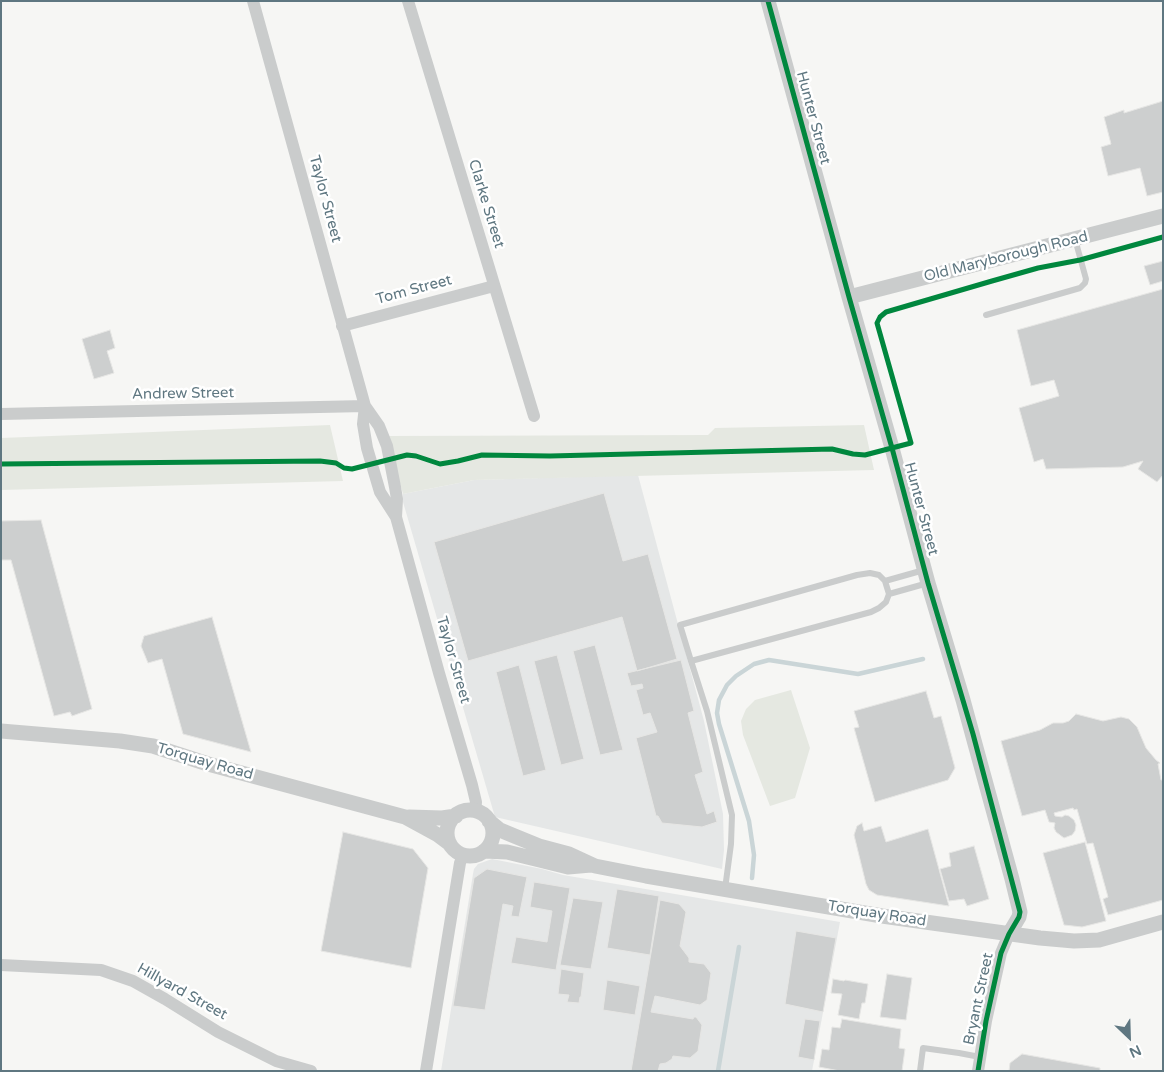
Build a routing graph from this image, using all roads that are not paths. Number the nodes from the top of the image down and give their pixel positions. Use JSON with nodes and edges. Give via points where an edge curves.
{"nodes":[{"id":1,"x":253,"y":1,"type":"edge"},
{"id":2,"x":408,"y":1,"type":"edge"},
{"id":3,"x":768,"y":1,"type":"edge"},
{"id":4,"x":1163,"y":216,"type":"edge"},
{"id":5,"x":1075,"y":239,"type":"junction"},
{"id":6,"x":494,"y":286,"type":"junction"},
{"id":7,"x":849,"y":297,"type":"junction"},
{"id":8,"x":986,"y":316,"type":"dead end"},
{"id":9,"x":342,"y":326,"type":"junction"},
{"id":10,"x":365,"y":406,"type":"junction"},
{"id":11,"x":1,"y":414,"type":"edge"},
{"id":12,"x":534,"y":416,"type":"dead end"},
{"id":13,"x":396,"y":517,"type":"junction"},
{"id":14,"x":926,"y":576,"type":"junction"},
{"id":15,"x":885,"y":581,"type":"junction"},
{"id":16,"x":889,"y":594,"type":"junction"},
{"id":17,"x":691,"y":662,"type":"junction"},
{"id":18,"x":1,"y":731,"type":"edge"},
{"id":19,"x":475,"y":811,"type":"junction"},
{"id":20,"x":456,"y":816,"type":"junction"},
{"id":21,"x":405,"y":817,"type":"junction"},
{"id":22,"x":489,"y":821,"type":"junction"},
{"id":23,"x":450,"y":844,"type":"junction"},
{"id":24,"x":484,"y":851,"type":"junction"},
{"id":25,"x":463,"y":855,"type":"junction"},
{"id":26,"x":591,"y":865,"type":"junction"},
{"id":27,"x":725,"y":889,"type":"junction"},
{"id":28,"x":1163,"y":922,"type":"edge"},
{"id":29,"x":1009,"y":934,"type":"junction"},
{"id":30,"x":1,"y":964,"type":"edge"},
{"id":31,"x":980,"y":1057,"type":"junction"},
{"id":32,"x":311,"y":1071,"type":"edge"},
{"id":33,"x":426,"y":1071,"type":"edge"},
{"id":34,"x":920,"y":1071,"type":"edge"},
{"id":35,"x":978,"y":1071,"type":"edge"}],
"edges":[{"from":1,"to":9,"type":"street","name":"Taylor Street"},
{"from":2,"to":6,"type":"street","name":"Clarke Street"},
{"from":3,"to":7,"type":"street","name":"Hunter Street"},
{"from":4,"to":5,"type":"street","name":"Old Maryborough Road"},
{"from":5,"to":7,"type":"street","name":"Old Maryborough Road"},
{"from":5,"to":8,"type":"lane","via":[[1086,279],[1080,288]]},
{"from":6,"to":9,"type":"street","name":"Tom Street"},
{"from":6,"to":12,"type":"street","name":"Clarke Street"},
{"from":7,"to":14,"type":"street","name":"Hunter Street"},
{"from":9,"to":10,"type":"street","name":"Taylor Street"},
{"from":10,"to":11,"type":"street","name":"Andrew Street"},
{"from":10,"to":13,"type":"street","name":"Taylor Street","via":[[379,426],[387,446],[397,499]]},
{"from":10,"to":13,"type":"street","name":"Taylor Street","via":[[363,424],[367,448],[380,492]]},
{"from":13,"to":19,"type":"street","name":"Taylor Street","via":[[472,785]]},
{"from":14,"to":15,"type":"lane"},
{"from":14,"to":16,"type":"lane"},
{"from":14,"to":29,"type":"street","name":"Hunter Street","via":[[966,709],[1020,912]]},
{"from":15,"to":16,"type":"lane"},
{"from":15,"to":17,"type":"lane","via":[[870,573],[857,575],[680,625]]},
{"from":16,"to":17,"type":"lane","via":[[886,602],[871,612]]},
{"from":17,"to":27,"type":"lane","via":[[708,710],[732,815]]},
{"from":18,"to":21,"type":"street","name":"Torquay Road","via":[[153,746]]},
{"from":19,"to":20,"type":"street","via":[[461,812]]},
{"from":19,"to":22,"type":"street"},
{"from":20,"to":21,"type":"street","name":"Torquay Road"},
{"from":20,"to":23,"type":"street","via":[[447,829]]},
{"from":21,"to":23,"type":"street","name":"Torquay Road"},
{"from":22,"to":24,"type":"street","via":[[492,840]]},
{"from":22,"to":26,"type":"street","name":"Torquay Road","via":[[500,830]]},
{"from":23,"to":25,"type":"street"},
{"from":24,"to":25,"type":"street","via":[[478,855]]},
{"from":24,"to":26,"type":"street","name":"Torquay Road","via":[[506,852],[568,868]]},
{"from":25,"to":33,"type":"street"},
{"from":26,"to":27,"type":"street","name":"Torquay Road"},
{"from":27,"to":29,"type":"street","name":"Torquay Road"},
{"from":28,"to":29,"type":"street","name":"Torquay Road","via":[[1099,940],[1074,941]]},
{"from":29,"to":31,"type":"street","name":"Bryant Street","via":[[1001,953]]},
{"from":30,"to":32,"type":"street","name":"Hillyard Street","via":[[101,970],[133,981],[218,1032],[276,1061]]},
{"from":31,"to":34,"type":"lane","via":[[923,1048]]},
{"from":31,"to":35,"type":"street","name":"Bryant Street"}]}
